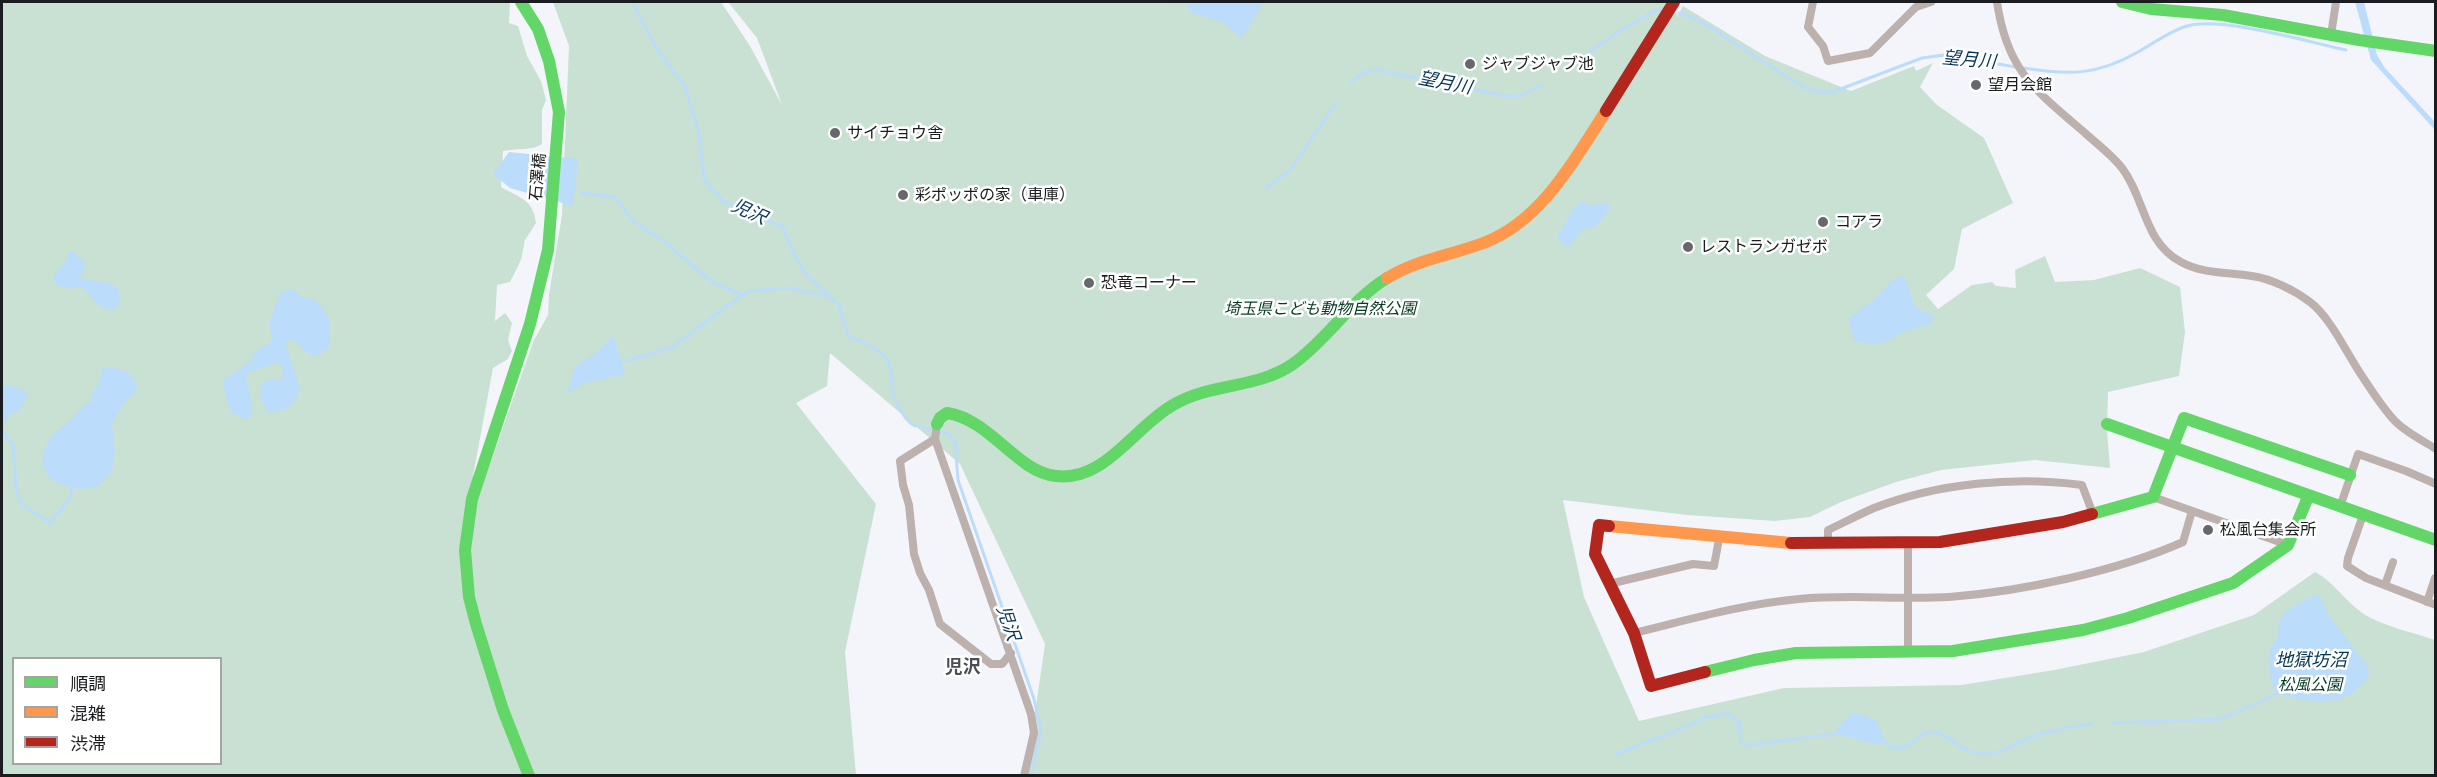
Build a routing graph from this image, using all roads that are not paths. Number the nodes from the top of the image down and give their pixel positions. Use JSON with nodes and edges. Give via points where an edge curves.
{"nodes":[{"id":1,"x":521,"y":2,"type":"edge"},
{"id":2,"x":1674,"y":2,"type":"edge"},
{"id":3,"x":1813,"y":2,"type":"edge"},
{"id":4,"x":1931,"y":2,"type":"edge"},
{"id":5,"x":1997,"y":2,"type":"edge"},
{"id":6,"x":2122,"y":2,"type":"edge"},
{"id":7,"x":2336,"y":2,"type":"edge"},
{"id":8,"x":2331,"y":35,"type":"junction"},
{"id":9,"x":2436,"y":51,"type":"edge"},
{"id":10,"x":2107,"y":424,"type":"dead end"},
{"id":11,"x":936,"y":433,"type":"junction"},
{"id":12,"x":2173,"y":449,"type":"junction"},
{"id":13,"x":2436,"y":449,"type":"edge"},
{"id":14,"x":2350,"y":475,"type":"junction"},
{"id":15,"x":2436,"y":484,"type":"edge"},
{"id":16,"x":2308,"y":496,"type":"junction"},
{"id":17,"x":2153,"y":497,"type":"junction"},
{"id":18,"x":2340,"y":507,"type":"junction"},
{"id":19,"x":2192,"y":511,"type":"junction"},
{"id":20,"x":2093,"y":514,"type":"junction"},
{"id":21,"x":2363,"y":515,"type":"junction"},
{"id":22,"x":1719,"y":538,"type":"junction"},
{"id":23,"x":2436,"y":540,"type":"edge"},
{"id":24,"x":1828,"y":542,"type":"junction"},
{"id":25,"x":1908,"y":543,"type":"junction"},
{"id":26,"x":2288,"y":545,"type":"junction"},
{"id":27,"x":2393,"y":562,"type":"dead end"},
{"id":28,"x":2435,"y":578,"type":"edge"},
{"id":29,"x":1609,"y":584,"type":"junction"},
{"id":30,"x":2385,"y":585,"type":"junction"},
{"id":31,"x":1908,"y":598,"type":"junction"},
{"id":32,"x":2431,"y":603,"type":"edge"},
{"id":33,"x":1634,"y":633,"type":"junction"},
{"id":34,"x":1908,"y":652,"type":"junction"},
{"id":35,"x":1011,"y":653,"type":"junction"},
{"id":36,"x":528,"y":776,"type":"edge"},
{"id":37,"x":1024,"y":776,"type":"edge"}],
"edges":[{"from":1,"to":36,"type":"street","name":"石澤橋","via":[[538,28],[559,112],[551,226],[544,274],[530,324],[472,499],[465,550],[476,624],[502,710]]},
{"from":2,"to":11,"type":"street","via":[[1565,175],[1537,209],[1500,236],[1405,267],[1375,286],[1324,337],[1276,374],[1203,391],[1171,405],[1102,464],[1087,473],[1068,477],[1034,468],[965,415],[947,413],[940,418]]},
{"from":3,"to":4,"type":"street","via":[[1808,27],[1828,60],[1870,53],[1916,7]]},
{"from":5,"to":13,"type":"street","via":[[2011,55],[2022,75],[2122,168],[2148,227],[2165,250],[2180,262],[2200,269],[2253,276],[2285,286],[2311,303],[2395,422]]},
{"from":6,"to":8,"type":"street"},
{"from":7,"to":8,"type":"street"},
{"from":8,"to":9,"type":"street"},
{"from":10,"to":12,"type":"street"},
{"from":11,"to":35,"type":"street"},
{"from":11,"to":35,"type":"street","via":[[900,461],[920,573],[940,624],[991,664],[1002,664]]},
{"from":12,"to":14,"type":"street","via":[[2184,418]]},
{"from":12,"to":16,"type":"street"},
{"from":12,"to":17,"type":"street"},
{"from":14,"to":15,"type":"street","via":[[2358,454]]},
{"from":14,"to":18,"type":"street"},
{"from":16,"to":18,"type":"street"},
{"from":16,"to":26,"type":"street"},
{"from":17,"to":19,"type":"street"},
{"from":17,"to":20,"type":"street"},
{"from":18,"to":21,"type":"street"},
{"from":19,"to":26,"type":"street"},
{"from":19,"to":31,"type":"street","via":[[2183,542],[2126,562],[2074,577],[2010,588],[1950,597]]},
{"from":20,"to":24,"type":"street","via":[[2082,484],[2029,481],[1973,485],[1875,508],[1828,530]]},
{"from":20,"to":25,"type":"street","via":[[1973,538]]},
{"from":21,"to":23,"type":"street"},
{"from":21,"to":30,"type":"street","via":[[2347,566]]},
{"from":22,"to":24,"type":"street"},
{"from":22,"to":29,"type":"street","via":[[1714,566],[1693,564]]},
{"from":22,"to":29,"type":"street","via":[[1599,525],[1595,554]]},
{"from":24,"to":25,"type":"street"},
{"from":25,"to":31,"type":"street"},
{"from":26,"to":34,"type":"street","via":[[2233,583],[2128,618],[1984,648]]},
{"from":27,"to":30,"type":"street"},
{"from":28,"to":32,"type":"street"},
{"from":29,"to":33,"type":"street"},
{"from":30,"to":32,"type":"street"},
{"from":31,"to":33,"type":"street","via":[[1778,601]]},
{"from":31,"to":34,"type":"street"},
{"from":33,"to":34,"type":"street","via":[[1651,686],[1796,653]]},
{"from":35,"to":37,"type":"street","via":[[1034,733]]}]}
